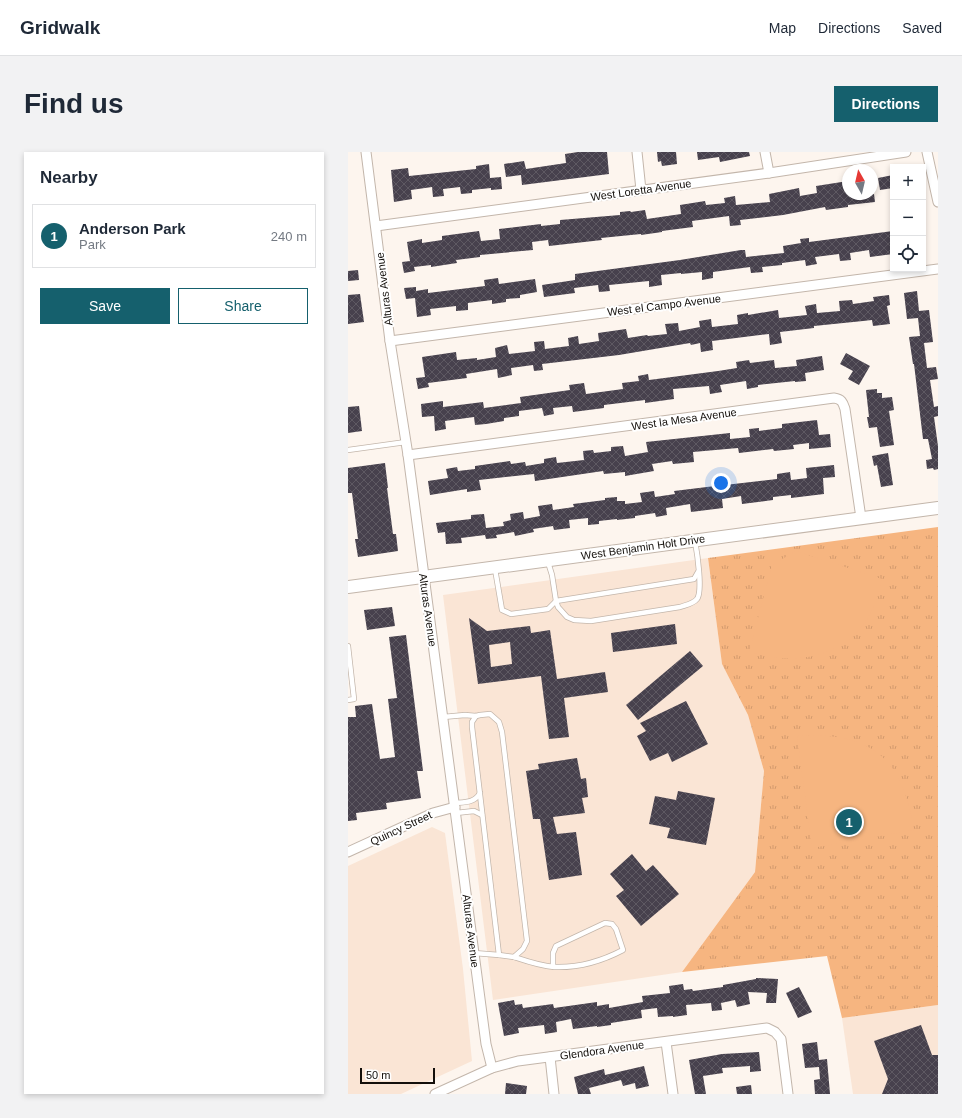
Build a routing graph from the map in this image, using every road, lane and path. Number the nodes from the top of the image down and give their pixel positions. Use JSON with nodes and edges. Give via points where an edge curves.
{"nodes":[{"id":1,"x":366,"y":152,"type":"edge"},
{"id":2,"x":637,"y":152,"type":"edge"},
{"id":3,"x":765,"y":152,"type":"edge"},
{"id":4,"x":906,"y":152,"type":"edge"},
{"id":5,"x":927,"y":152,"type":"edge"},
{"id":6,"x":769,"y":173,"type":"junction"},
{"id":7,"x":641,"y":190,"type":"junction"},
{"id":8,"x":938,"y":202,"type":"edge"},
{"id":9,"x":376,"y":226,"type":"junction"},
{"id":10,"x":938,"y":269,"type":"edge"},
{"id":11,"x":390,"y":341,"type":"junction"},
{"id":12,"x":406,"y":442,"type":"junction"},
{"id":13,"x":348,"y":450,"type":"edge"},
{"id":14,"x":408,"y":455,"type":"junction"},
{"id":15,"x":938,"y":508,"type":"edge"},
{"id":16,"x":861,"y":518,"type":"junction"},
{"id":17,"x":695,"y":540,"type":"junction"},
{"id":18,"x":548,"y":560,"type":"junction"},
{"id":19,"x":495,"y":567,"type":"junction"},
{"id":20,"x":698,"y":572,"type":"junction"},
{"id":21,"x":424,"y":577,"type":"junction"},
{"id":22,"x":348,"y":587,"type":"edge"},
{"id":23,"x":556,"y":601,"type":"junction"},
{"id":24,"x":348,"y":646,"type":"edge"},
{"id":25,"x":348,"y":700,"type":"edge"},
{"id":26,"x":476,"y":716,"type":"junction"},
{"id":27,"x":443,"y":717,"type":"junction"},
{"id":28,"x":480,"y":793,"type":"junction"},
{"id":29,"x":455,"y":808,"type":"junction"},
{"id":30,"x":482,"y":815,"type":"junction"},
{"id":31,"x":348,"y":852,"type":"edge"},
{"id":32,"x":474,"y":953,"type":"junction"},
{"id":33,"x":499,"y":955,"type":"junction"},
{"id":34,"x":514,"y":958,"type":"junction"},
{"id":35,"x":553,"y":967,"type":"junction"},
{"id":36,"x":666,"y":1042,"type":"junction"},
{"id":37,"x":550,"y":1057,"type":"junction"},
{"id":38,"x":492,"y":1068,"type":"junction"},
{"id":39,"x":435,"y":1094,"type":"edge"},
{"id":40,"x":554,"y":1094,"type":"edge"},
{"id":41,"x":673,"y":1094,"type":"edge"},
{"id":42,"x":788,"y":1094,"type":"edge"}],
"edges":[{"from":1,"to":9,"type":"street","name":"Alturas Avenue"},
{"from":2,"to":7,"type":"street"},
{"from":3,"to":6,"type":"street"},
{"from":4,"to":6,"type":"street","name":"West Loretta Avenue"},
{"from":5,"to":8,"type":"street"},
{"from":6,"to":7,"type":"street","name":"West Loretta Avenue"},
{"from":7,"to":9,"type":"street","name":"West Loretta Avenue"},
{"from":9,"to":11,"type":"street","name":"Alturas Avenue"},
{"from":10,"to":11,"type":"street","name":"West el Campo Avenue"},
{"from":11,"to":12,"type":"street","name":"Alturas Avenue"},
{"from":12,"to":13,"type":"lane"},
{"from":12,"to":14,"type":"street","name":"Alturas Avenue"},
{"from":14,"to":16,"type":"street","name":"West la Mesa Avenue","via":[[834,398],[843,402],[845,409]]},
{"from":14,"to":21,"type":"street","name":"Alturas Avenue"},
{"from":15,"to":16,"type":"main road","name":"West Benjamin Holt Drive"},
{"from":16,"to":17,"type":"main road","name":"West Benjamin Holt Drive"},
{"from":17,"to":18,"type":"main road","name":"West Benjamin Holt Drive"},
{"from":17,"to":20,"type":"lane"},
{"from":18,"to":19,"type":"main road","name":"West Benjamin Holt Drive"},
{"from":18,"to":23,"type":"lane"},
{"from":19,"to":21,"type":"main road","name":"West Benjamin Holt Drive"},
{"from":19,"to":23,"type":"lane","via":[[502,610],[511,614],[548,609]]},
{"from":20,"to":23,"type":"lane","via":[[694,579]]},
{"from":20,"to":23,"type":"lane","via":[[697,598],[680,607],[584,621],[567,617]]},
{"from":21,"to":22,"type":"main road","name":"West Benjamin Holt Drive"},
{"from":21,"to":27,"type":"street","name":"Alturas Avenue"},
{"from":24,"to":25,"type":"lane","via":[[354,699]]},
{"from":26,"to":27,"type":"lane"},
{"from":26,"to":28,"type":"lane","via":[[472,727]]},
{"from":26,"to":34,"type":"lane","via":[[490,714],[499,722],[502,732],[527,941]]},
{"from":27,"to":29,"type":"street","name":"Alturas Avenue"},
{"from":28,"to":29,"type":"lane","via":[[477,799]]},
{"from":28,"to":30,"type":"lane"},
{"from":29,"to":30,"type":"lane"},
{"from":29,"to":31,"type":"street","name":"Quincy Street","via":[[432,813]]},
{"from":29,"to":32,"type":"street","name":"Alturas Avenue"},
{"from":30,"to":33,"type":"lane"},
{"from":32,"to":33,"type":"lane"},
{"from":32,"to":38,"type":"street","name":"Alturas Avenue","via":[[486,1044]]},
{"from":33,"to":34,"type":"lane"},
{"from":34,"to":35,"type":"lane"},
{"from":35,"to":35,"type":"lane","via":[[576,966],[608,958],[623,950],[616,929],[612,924],[605,923],[556,946]]},
{"from":36,"to":37,"type":"street","name":"Glendora Avenue"},
{"from":36,"to":41,"type":"street"},
{"from":36,"to":42,"type":"street","name":"Glendora Avenue","via":[[767,1028],[781,1039]]},
{"from":37,"to":38,"type":"street","name":"Glendora Avenue","via":[[518,1061]]},
{"from":37,"to":40,"type":"street"},
{"from":38,"to":39,"type":"street","name":"Glendora Avenue"}]}
